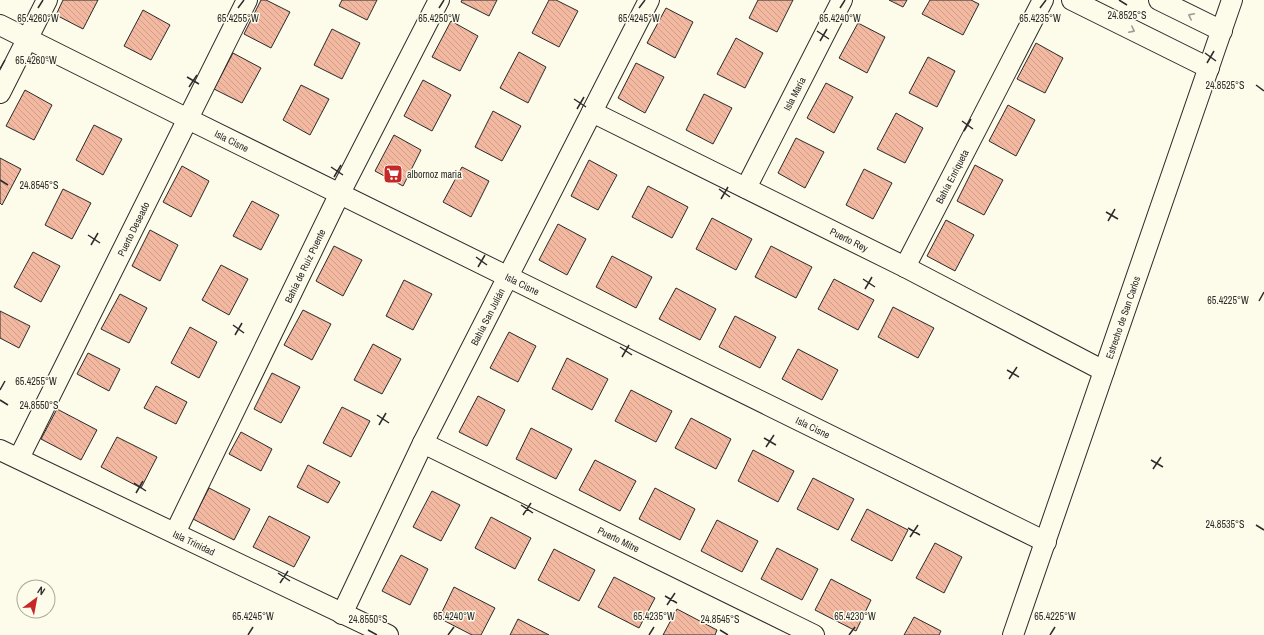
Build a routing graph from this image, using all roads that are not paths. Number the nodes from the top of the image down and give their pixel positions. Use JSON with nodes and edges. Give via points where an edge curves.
{"nodes":[{"id":1,"x":47,"y":0,"type":"edge"},
{"id":2,"x":247,"y":0,"type":"edge"},
{"id":3,"x":439,"y":0,"type":"edge"},
{"id":4,"x":649,"y":0,"type":"edge"},
{"id":5,"x":842,"y":0,"type":"edge"},
{"id":6,"x":1042,"y":0,"type":"edge"},
{"id":7,"x":1072,"y":0,"type":"edge"},
{"id":8,"x":1159,"y":0,"type":"edge"},
{"id":9,"x":1232,"y":0,"type":"edge"},
{"id":10,"x":0,"y":25,"type":"edge"},
{"id":11,"x":1222,"y":31,"type":"junction"},
{"id":12,"x":28,"y":39,"type":"junction"},
{"id":13,"x":1209,"y":68,"type":"junction"},
{"id":14,"x":0,"y":93,"type":"edge"},
{"id":15,"x":592,"y":112,"type":"junction"},
{"id":16,"x":188,"y":119,"type":"junction"},
{"id":17,"x":746,"y":188,"type":"junction"},
{"id":18,"x":340,"y":193,"type":"junction"},
{"id":19,"x":905,"y":267,"type":"junction"},
{"id":20,"x":508,"y":276,"type":"junction"},
{"id":21,"x":1104,"y":372,"type":"junction"},
{"id":22,"x":423,"y":443,"type":"junction"},
{"id":23,"x":0,"y":450,"type":"edge"},
{"id":24,"x":19,"y":458,"type":"junction"},
{"id":25,"x":175,"y":533,"type":"junction"},
{"id":26,"x":1046,"y":542,"type":"junction"},
{"id":27,"x":342,"y":614,"type":"junction"},
{"id":28,"x":388,"y":635,"type":"edge"},
{"id":29,"x":814,"y":635,"type":"edge"},
{"id":30,"x":1013,"y":635,"type":"edge"}],
"edges":[{"from":1,"to":12,"type":"street"},
{"from":2,"to":16,"type":"street","name":"Puerto Deseado"},
{"from":3,"to":18,"type":"street","name":"Bahía de Ruiz Puente"},
{"from":4,"to":15,"type":"street","name":"Bahía San Julián"},
{"from":5,"to":17,"type":"street","name":"Isla María"},
{"from":6,"to":19,"type":"street","name":"Bahía Enriqueta"},
{"from":7,"to":13,"type":"street","one_way":true},
{"from":11,"to":8,"type":"street","one_way":true},
{"from":9,"to":11,"type":"street","name":"Estrecho de San Carlos"},
{"from":10,"to":12,"type":"street","name":"Isla Cisne"},
{"from":11,"to":13,"type":"street","name":"Estrecho de San Carlos"},
{"from":12,"to":14,"type":"street"},
{"from":12,"to":16,"type":"street","name":"Isla Cisne"},
{"from":13,"to":21,"type":"street","name":"Estrecho de San Carlos"},
{"from":15,"to":17,"type":"street","name":"Puerto Rey"},
{"from":15,"to":20,"type":"street","name":"Bahía San Julián"},
{"from":16,"to":18,"type":"street","name":"Isla Cisne"},
{"from":16,"to":24,"type":"street","name":"Puerto Deseado"},
{"from":17,"to":19,"type":"street","name":"Puerto Rey"},
{"from":18,"to":20,"type":"street","name":"Isla Cisne"},
{"from":18,"to":25,"type":"street","name":"Bahía de Ruiz Puente"},
{"from":19,"to":21,"type":"street","name":"Puerto Rey"},
{"from":20,"to":22,"type":"street","name":"Bahía San Julián"},
{"from":20,"to":26,"type":"street","name":"Isla Cisne"},
{"from":21,"to":26,"type":"street","name":"Estrecho de San Carlos"},
{"from":22,"to":27,"type":"street","name":"Bahía San Julián"},
{"from":22,"to":29,"type":"street","name":"Puerto Mitre"},
{"from":23,"to":24,"type":"street","name":"Isla Trinidad"},
{"from":24,"to":25,"type":"street","name":"Isla Trinidad"},
{"from":25,"to":27,"type":"street","name":"Isla Trinidad"},
{"from":26,"to":30,"type":"street","name":"Estrecho de San Carlos"},
{"from":27,"to":28,"type":"street","name":"Isla Trinidad"}]}
